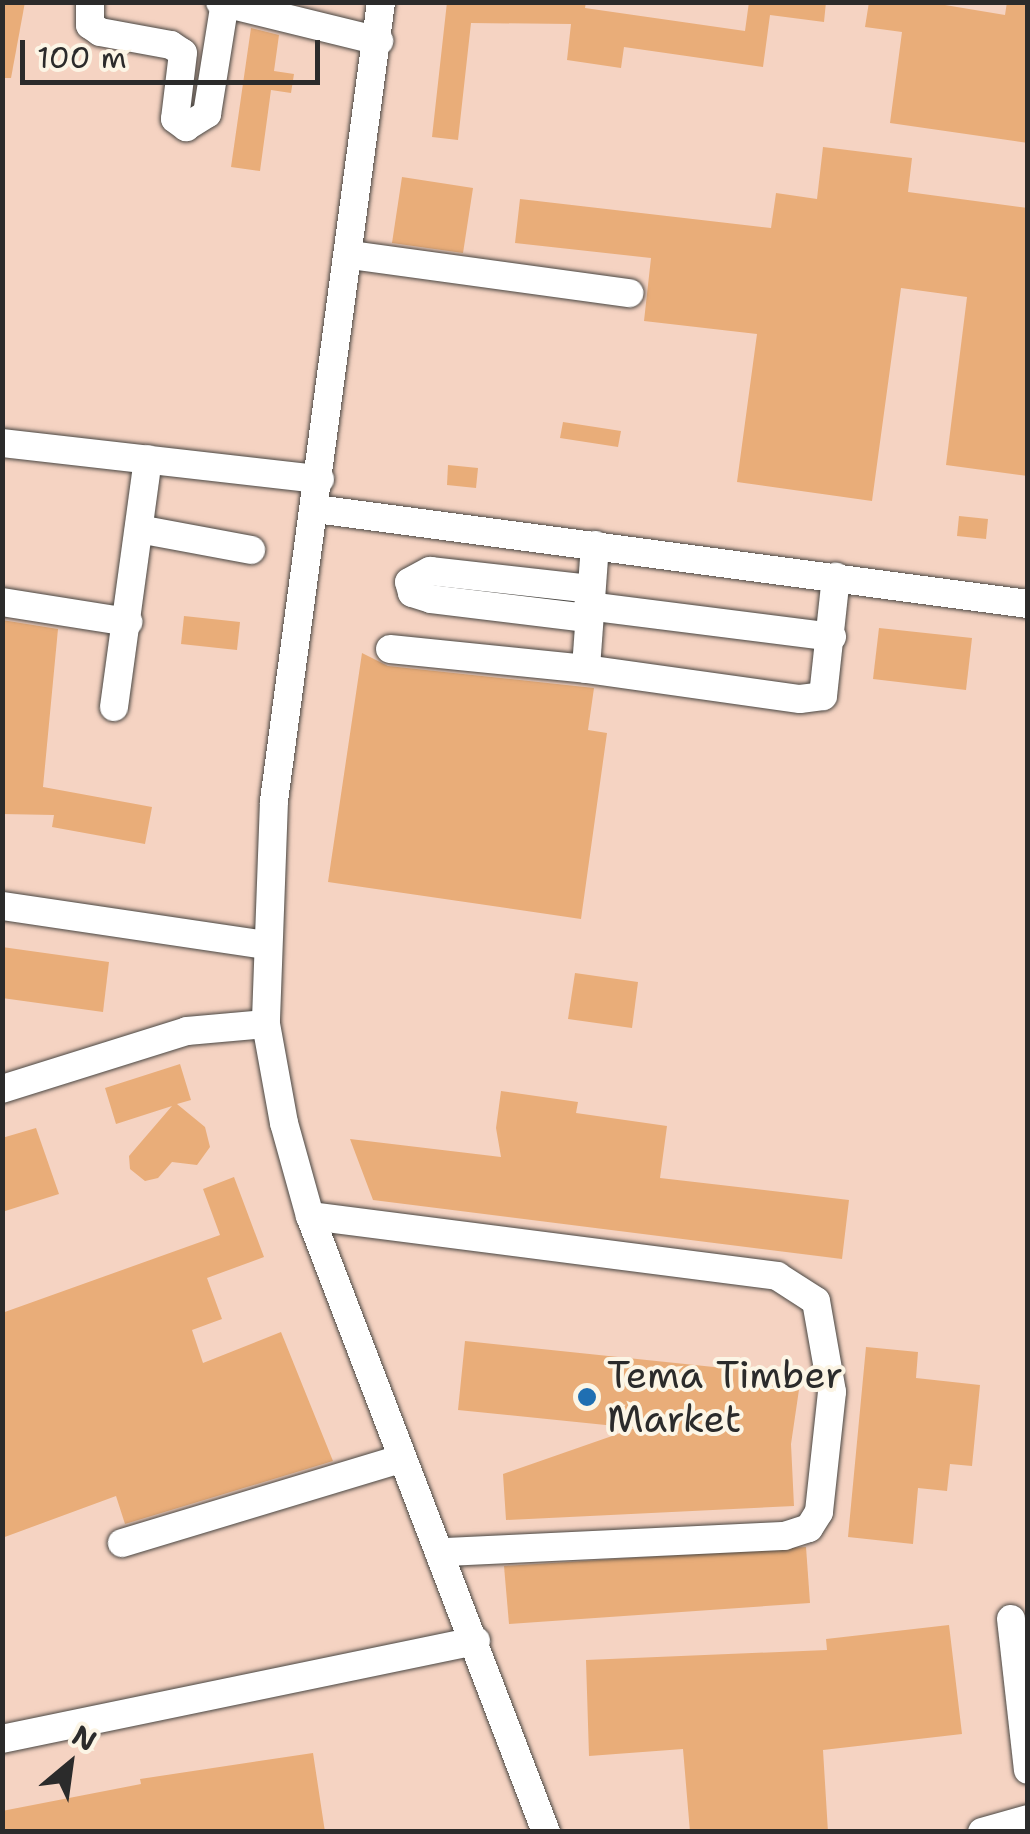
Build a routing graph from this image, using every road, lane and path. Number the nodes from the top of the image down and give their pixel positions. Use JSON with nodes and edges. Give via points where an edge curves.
{"nodes":[{"id":1,"x":90,"y":2,"type":"edge"},
{"id":2,"x":381,"y":2,"type":"edge"},
{"id":3,"x":223,"y":3,"type":"edge"},
{"id":4,"x":380,"y":41,"type":"junction"},
{"id":5,"x":350,"y":255,"type":"junction"},
{"id":6,"x":630,"y":293,"type":"dead end"},
{"id":7,"x":2,"y":443,"type":"edge"},
{"id":8,"x":148,"y":459,"type":"junction"},
{"id":9,"x":320,"y":479,"type":"junction"},
{"id":10,"x":316,"y":509,"type":"junction"},
{"id":11,"x":139,"y":529,"type":"junction"},
{"id":12,"x":595,"y":545,"type":"junction"},
{"id":13,"x":251,"y":550,"type":"dead end"},
{"id":14,"x":836,"y":578,"type":"junction"},
{"id":15,"x":2,"y":602,"type":"edge"},
{"id":16,"x":588,"y":604,"type":"junction"},
{"id":17,"x":1028,"y":604,"type":"edge"},
{"id":18,"x":128,"y":622,"type":"junction"},
{"id":19,"x":832,"y":637,"type":"junction"},
{"id":20,"x":390,"y":649,"type":"dead end"},
{"id":21,"x":586,"y":669,"type":"junction"},
{"id":22,"x":114,"y":707,"type":"dead end"},
{"id":23,"x":2,"y":906,"type":"edge"},
{"id":24,"x":266,"y":945,"type":"junction"},
{"id":25,"x":266,"y":1024,"type":"junction"},
{"id":26,"x":2,"y":1089,"type":"edge"},
{"id":27,"x":310,"y":1216,"type":"junction"},
{"id":28,"x":401,"y":1459,"type":"junction"},
{"id":29,"x":122,"y":1543,"type":"dead end"},
{"id":30,"x":439,"y":1552,"type":"junction"},
{"id":31,"x":1011,"y":1619,"type":"dead end"},
{"id":32,"x":476,"y":1641,"type":"junction"},
{"id":33,"x":2,"y":1739,"type":"edge"},
{"id":34,"x":1028,"y":1770,"type":"edge"},
{"id":35,"x":1028,"y":1819,"type":"edge"},
{"id":36,"x":546,"y":1832,"type":"edge"},
{"id":37,"x":982,"y":1832,"type":"edge"}],
"edges":[{"from":1,"to":3,"type":"street","via":[[90,24],[100,32],[171,45],[182,53],[175,119],[186,127],[200,125],[208,114]]},
{"from":2,"to":4,"type":"street"},
{"from":3,"to":4,"type":"street"},
{"from":4,"to":5,"type":"street"},
{"from":5,"to":6,"type":"street"},
{"from":5,"to":9,"type":"street"},
{"from":7,"to":8,"type":"street"},
{"from":8,"to":9,"type":"street"},
{"from":8,"to":11,"type":"street"},
{"from":9,"to":10,"type":"street"},
{"from":10,"to":12,"type":"street"},
{"from":10,"to":24,"type":"street","via":[[274,801]]},
{"from":11,"to":13,"type":"street"},
{"from":11,"to":18,"type":"street"},
{"from":12,"to":14,"type":"street"},
{"from":12,"to":16,"type":"street"},
{"from":14,"to":17,"type":"street"},
{"from":14,"to":19,"type":"street"},
{"from":15,"to":18,"type":"street"},
{"from":16,"to":16,"type":"street","via":[[430,571],[409,582],[412,593],[431,599]]},
{"from":16,"to":19,"type":"street"},
{"from":16,"to":21,"type":"street"},
{"from":18,"to":22,"type":"street"},
{"from":19,"to":21,"type":"street","via":[[817,701]]},
{"from":20,"to":21,"type":"street"},
{"from":23,"to":24,"type":"street"},
{"from":24,"to":25,"type":"street"},
{"from":25,"to":26,"type":"street","via":[[187,1031]]},
{"from":25,"to":27,"type":"street"},
{"from":27,"to":28,"type":"street"},
{"from":27,"to":30,"type":"street","via":[[776,1276],[816,1301],[832,1392],[819,1512],[810,1528],[784,1536]]},
{"from":28,"to":29,"type":"street"},
{"from":28,"to":30,"type":"street"},
{"from":30,"to":32,"type":"street"},
{"from":31,"to":34,"type":"street"},
{"from":32,"to":33,"type":"street"},
{"from":32,"to":36,"type":"street"},
{"from":35,"to":37,"type":"street"}]}
